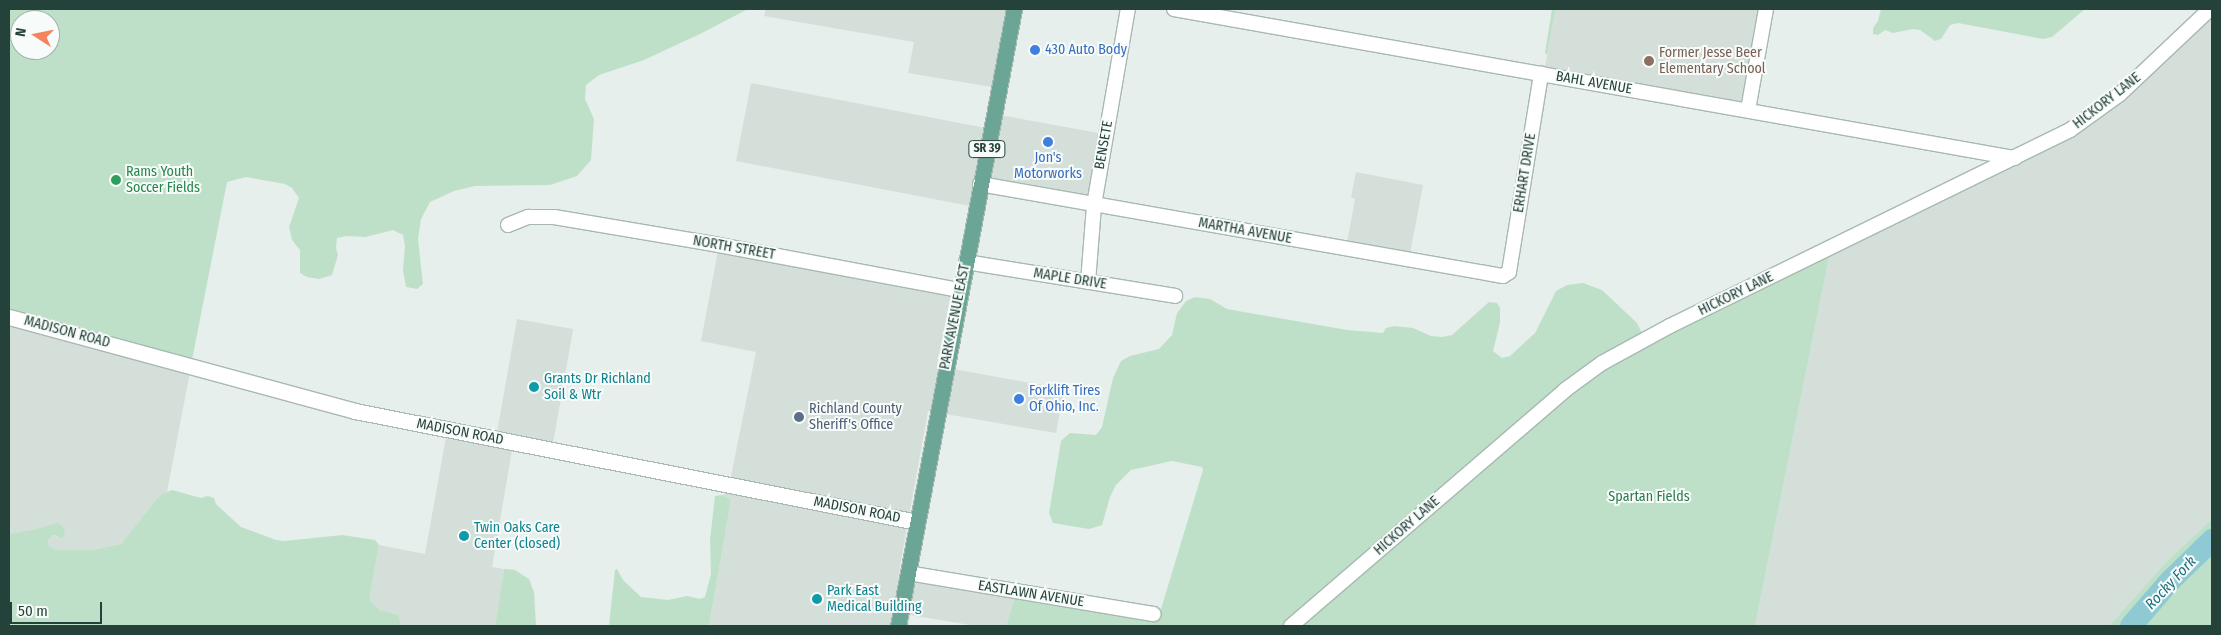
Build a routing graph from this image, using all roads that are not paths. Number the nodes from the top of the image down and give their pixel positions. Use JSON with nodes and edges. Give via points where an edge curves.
{"nodes":[{"id":1,"x":1014,"y":9,"type":"edge"},
{"id":2,"x":1128,"y":9,"type":"edge"},
{"id":3,"x":1174,"y":9,"type":"edge"},
{"id":4,"x":1766,"y":9,"type":"edge"},
{"id":5,"x":2210,"y":9,"type":"edge"},
{"id":6,"x":1541,"y":74,"type":"junction"},
{"id":7,"x":1748,"y":110,"type":"junction"},
{"id":8,"x":2015,"y":158,"type":"junction"},
{"id":9,"x":980,"y":184,"type":"junction"},
{"id":10,"x":1094,"y":205,"type":"junction"},
{"id":11,"x":508,"y":225,"type":"dead end"},
{"id":12,"x":966,"y":262,"type":"junction"},
{"id":13,"x":1509,"y":272,"type":"joint"},
{"id":14,"x":1088,"y":282,"type":"junction"},
{"id":15,"x":960,"y":290,"type":"junction"},
{"id":16,"x":1175,"y":296,"type":"dead end"},
{"id":17,"x":9,"y":317,"type":"edge"},
{"id":18,"x":917,"y":522,"type":"junction"},
{"id":19,"x":908,"y":574,"type":"junction"},
{"id":20,"x":1154,"y":614,"type":"dead end"},
{"id":21,"x":898,"y":626,"type":"edge"},
{"id":22,"x":1291,"y":626,"type":"edge"}],
"edges":[{"from":1,"to":9,"type":"main road","name":"PARK AVENUE EAST","number":"SR 39"},
{"from":2,"to":10,"type":"street","name":"BENSETE"},
{"from":3,"to":6,"type":"street","name":"BAHL AVENUE"},
{"from":4,"to":7,"type":"street"},
{"from":5,"to":8,"type":"street","name":"HICKORY LANE","via":[[2102,109],[2070,130]]},
{"from":6,"to":7,"type":"street","name":"BAHL AVENUE"},
{"from":6,"to":13,"type":"street","name":"ERHART DRIVE"},
{"from":7,"to":8,"type":"street","name":"BAHL AVENUE"},
{"from":8,"to":22,"type":"street","name":"HICKORY LANE","via":[[1612,357],[1565,390]]},
{"from":9,"to":10,"type":"street","name":"MARTHA AVENUE"},
{"from":9,"to":12,"type":"main road","name":"PARK AVENUE EAST","number":"SR 39"},
{"from":10,"to":13,"type":"street","name":"MARTHA AVENUE","via":[[1503,276]]},
{"from":10,"to":14,"type":"street","name":"BENSETE"},
{"from":11,"to":15,"type":"street","name":"NORTH STREET","via":[[528,217],[554,217]]},
{"from":12,"to":14,"type":"street","name":"MAPLE DRIVE"},
{"from":12,"to":15,"type":"main road","name":"PARK AVENUE EAST","number":"SR 39"},
{"from":14,"to":16,"type":"street","name":"MAPLE DRIVE"},
{"from":15,"to":18,"type":"main road","name":"PARK AVENUE EAST","number":"SR 39"},
{"from":17,"to":18,"type":"street","name":"MADISON ROAD","via":[[355,411]]},
{"from":18,"to":19,"type":"main road","name":"PARK AVENUE EAST","number":"SR 39"},
{"from":19,"to":20,"type":"street","name":"EASTLAWN AVENUE"},
{"from":19,"to":21,"type":"main road","name":"PARK AVENUE EAST","number":"SR 39"}]}
